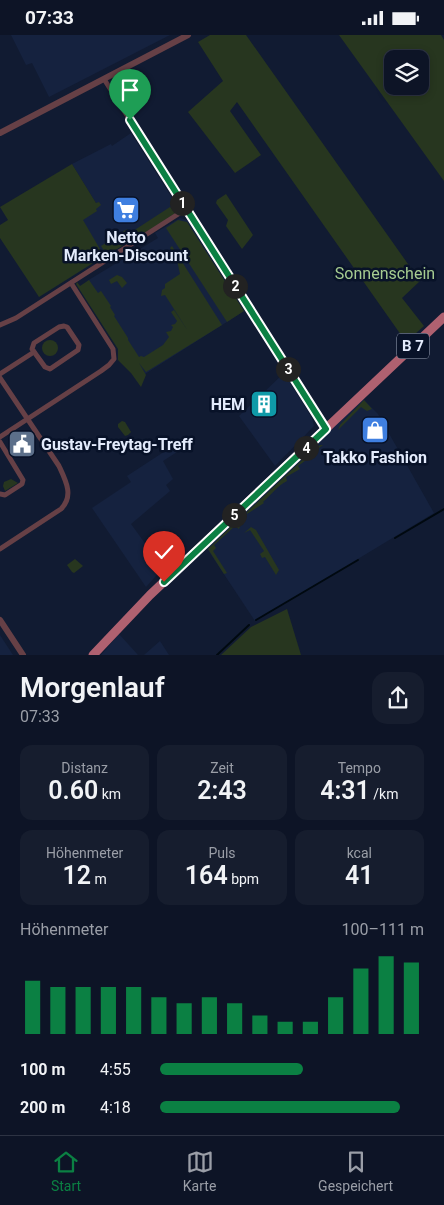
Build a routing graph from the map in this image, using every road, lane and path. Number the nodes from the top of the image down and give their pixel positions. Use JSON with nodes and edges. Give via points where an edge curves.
{"nodes":[{"id":1,"x":188,"y":35,"type":"edge"},
{"id":2,"x":104,"y":79,"type":"junction"},
{"id":3,"x":0,"y":133,"type":"edge"},
{"id":4,"x":186,"y":209,"type":"junction"},
{"id":5,"x":70,"y":283,"type":"junction"},
{"id":6,"x":444,"y":317,"type":"edge"},
{"id":7,"x":0,"y":325,"type":"edge"},
{"id":8,"x":34,"y":352,"type":"junction"},
{"id":9,"x":0,"y":376,"type":"edge"},
{"id":10,"x":27,"y":419,"type":"junction"},
{"id":11,"x":326,"y":429,"type":"junction"},
{"id":12,"x":0,"y":437,"type":"edge"},
{"id":13,"x":0,"y":442,"type":"edge"},
{"id":14,"x":0,"y":494,"type":"edge"},
{"id":15,"x":0,"y":549,"type":"edge"},
{"id":16,"x":0,"y":620,"type":"edge"},
{"id":17,"x":23,"y":655,"type":"edge"},
{"id":18,"x":93,"y":655,"type":"edge"}],
"edges":[{"from":1,"to":2,"type":"street"},
{"from":2,"to":3,"type":"street"},
{"from":2,"to":4,"type":"street"},
{"from":4,"to":5,"type":"street"},
{"from":4,"to":11,"type":"street"},
{"from":5,"to":7,"type":"street"},
{"from":5,"to":10,"type":"street","via":[[112,349],[114,359]]},
{"from":6,"to":11,"type":"main road","number":"B 7"},
{"from":8,"to":8,"type":"street","via":[[50,369],[78,350],[79,345],[67,327],[59,327],[34,343]]},
{"from":8,"to":9,"type":"street"},
{"from":9,"to":10,"type":"street"},
{"from":10,"to":12,"type":"street"},
{"from":10,"to":15,"type":"street","via":[[59,466],[68,499],[61,509]]},
{"from":11,"to":18,"type":"main road","number":"B 7","via":[[150,595]]},
{"from":13,"to":14,"type":"street","via":[[23,480],[5,495]]},
{"from":16,"to":17,"type":"street"}]}
